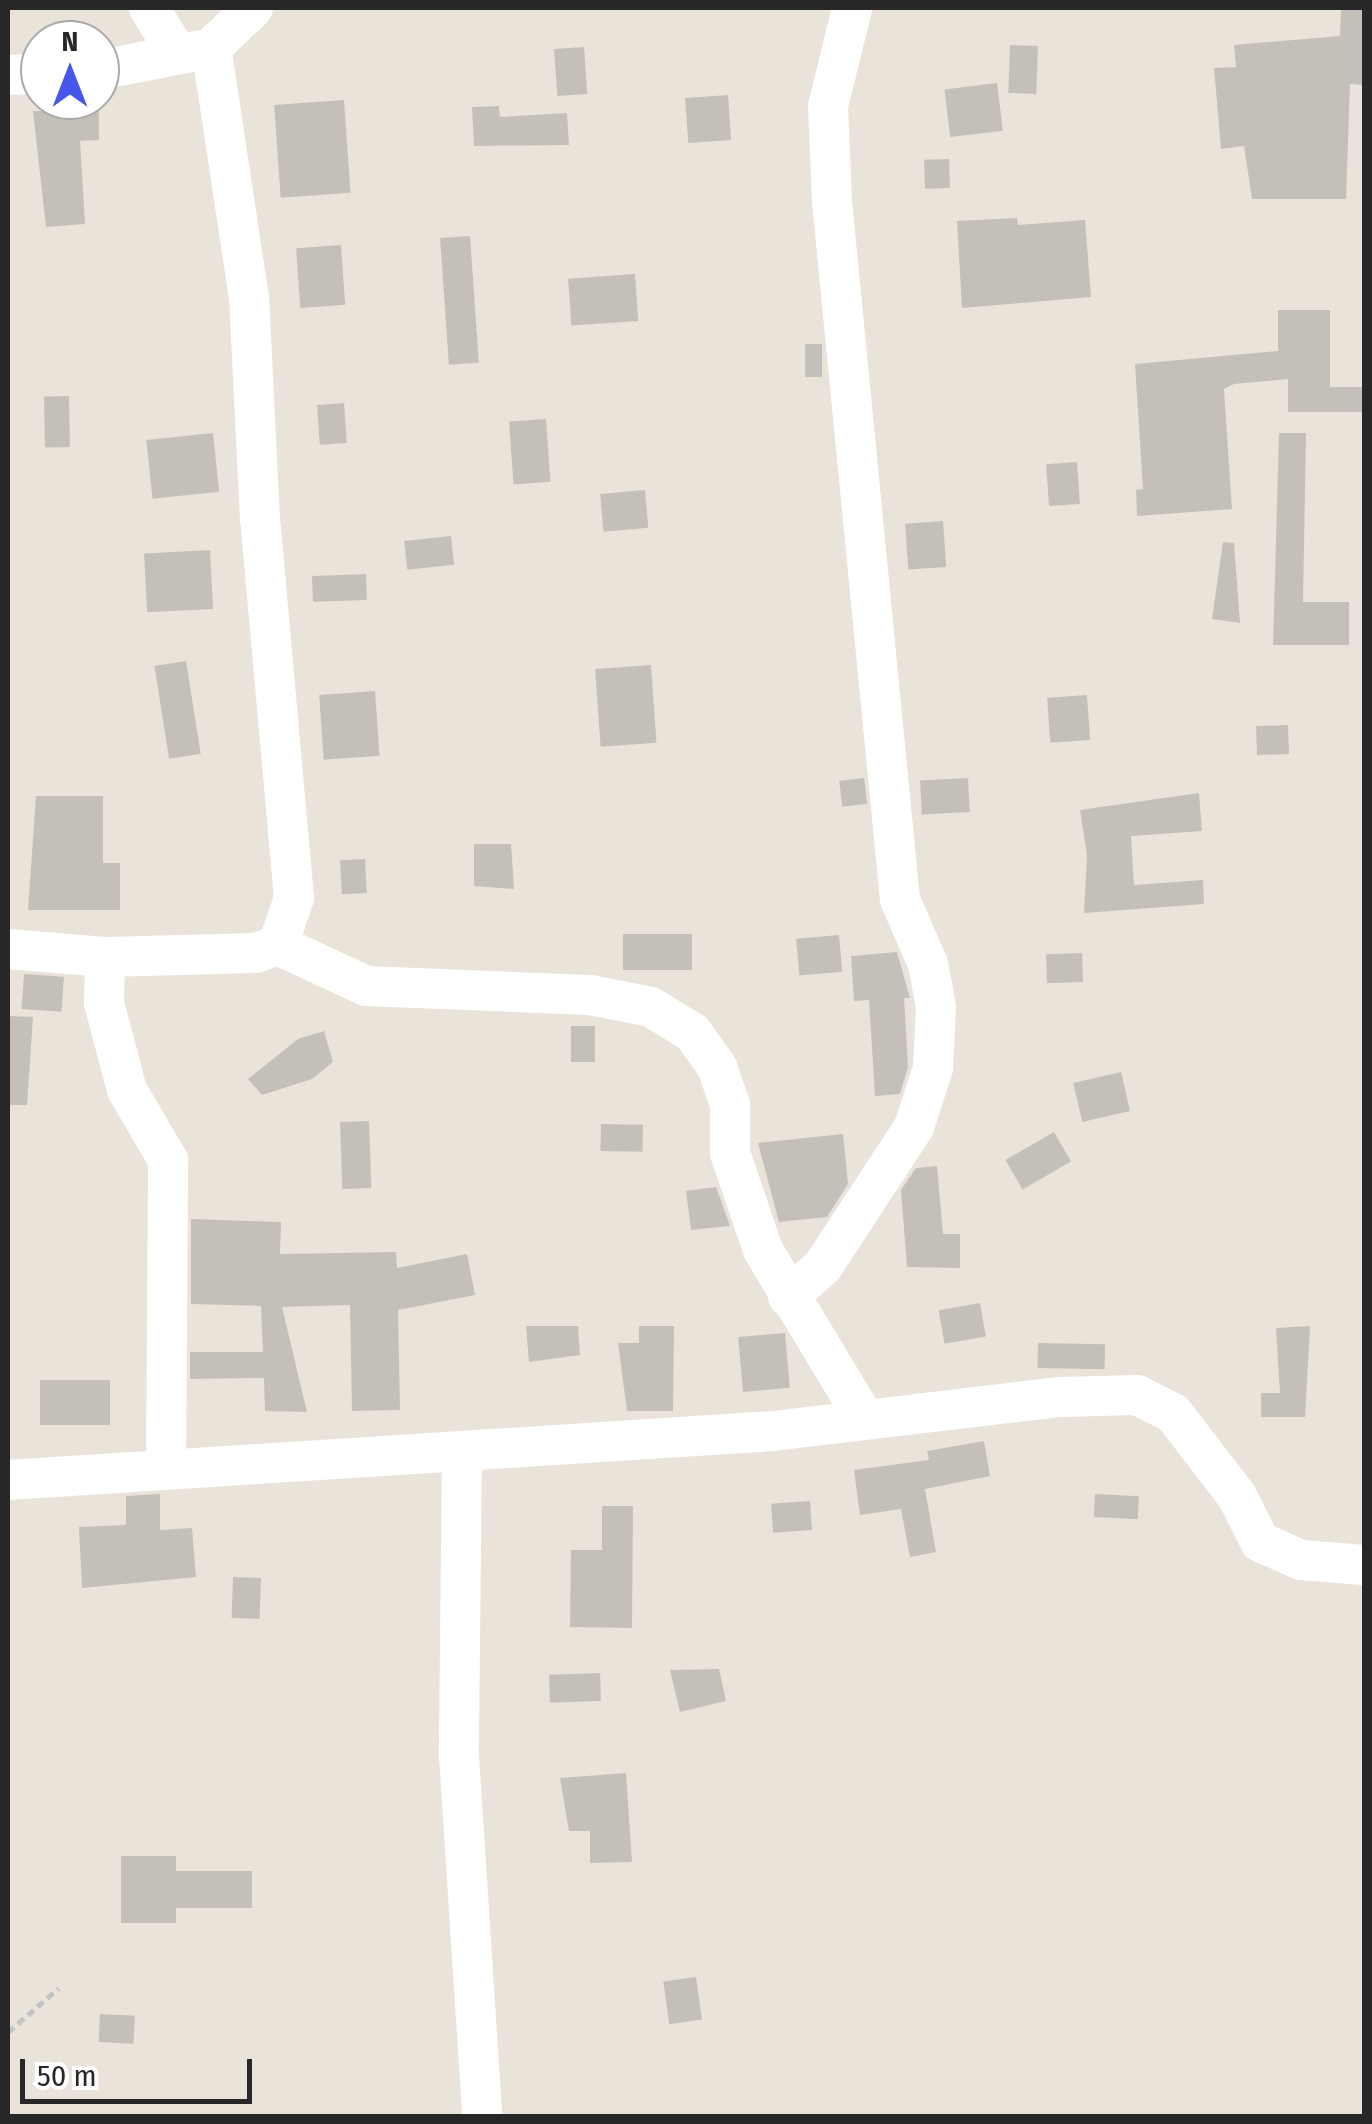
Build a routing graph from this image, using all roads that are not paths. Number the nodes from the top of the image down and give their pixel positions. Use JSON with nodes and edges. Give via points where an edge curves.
{"nodes":[{"id":1,"x":149,"y":8,"type":"edge"},
{"id":2,"x":253,"y":8,"type":"edge"},
{"id":3,"x":855,"y":8,"type":"edge"},
{"id":4,"x":194,"y":51,"type":"junction"},
{"id":5,"x":120,"y":66,"type":"edge"},
{"id":6,"x":278,"y":945,"type":"junction"},
{"id":7,"x":8,"y":949,"type":"edge"},
{"id":8,"x":106,"y":957,"type":"junction"},
{"id":9,"x":788,"y":1297,"type":"junction"},
{"id":10,"x":864,"y":1418,"type":"junction"},
{"id":11,"x":462,"y":1452,"type":"junction"},
{"id":12,"x":166,"y":1468,"type":"junction"},
{"id":13,"x":8,"y":1480,"type":"edge"},
{"id":14,"x":1364,"y":1565,"type":"edge"},
{"id":15,"x":482,"y":2116,"type":"edge"}],
"edges":[{"from":1,"to":4,"type":"street"},
{"from":2,"to":4,"type":"street"},
{"from":3,"to":9,"type":"street","via":[[828,106],[832,202],[900,900],[928,964],[936,1007],[933,1068],[914,1127],[888,1170],[823,1266]]},
{"from":4,"to":5,"type":"street"},
{"from":4,"to":6,"type":"street","via":[[249,298],[261,537],[292,849],[294,898]]},
{"from":6,"to":8,"type":"street","via":[[255,953]]},
{"from":6,"to":9,"type":"street","via":[[366,986],[590,994],[670,1016],[693,1033],[717,1067],[730,1104],[730,1153],[740,1192]]},
{"from":7,"to":8,"type":"street"},
{"from":8,"to":12,"type":"street","via":[[104,1003],[126,1090],[168,1160]]},
{"from":9,"to":10,"type":"street"},
{"from":10,"to":11,"type":"street"},
{"from":10,"to":14,"type":"street","via":[[1137,1394],[1162,1404],[1179,1421],[1237,1496],[1260,1542],[1301,1560]]},
{"from":11,"to":12,"type":"street"},
{"from":11,"to":15,"type":"street","via":[[459,1756]]},
{"from":12,"to":13,"type":"street"}]}
